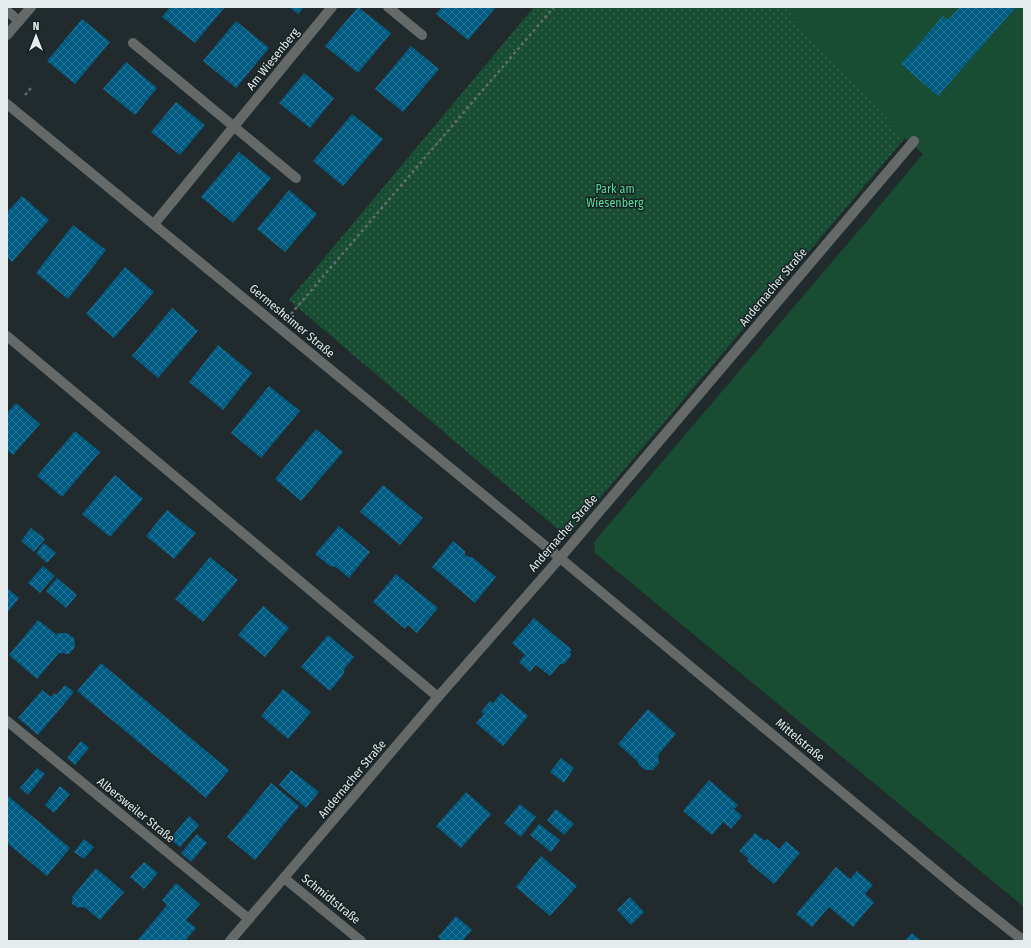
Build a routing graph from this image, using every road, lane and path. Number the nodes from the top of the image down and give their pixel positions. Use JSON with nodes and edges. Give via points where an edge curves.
{"nodes":[{"id":1,"x":31,"y":7,"type":"edge"},
{"id":2,"x":332,"y":7,"type":"edge"},
{"id":3,"x":388,"y":7,"type":"edge"},
{"id":4,"x":554,"y":7,"type":"edge"},
{"id":5,"x":7,"y":11,"type":"edge"},
{"id":6,"x":19,"y":21,"type":"junction"},
{"id":7,"x":7,"y":35,"type":"edge"},
{"id":8,"x":422,"y":35,"type":"dead end"},
{"id":9,"x":134,"y":43,"type":"dead end"},
{"id":10,"x":7,"y":104,"type":"edge"},
{"id":11,"x":234,"y":127,"type":"junction"},
{"id":12,"x":914,"y":141,"type":"dead end"},
{"id":13,"x":296,"y":178,"type":"dead end"},
{"id":14,"x":154,"y":224,"type":"junction"},
{"id":15,"x":279,"y":328,"type":"junction"},
{"id":16,"x":7,"y":336,"type":"edge"},
{"id":17,"x":560,"y":558,"type":"junction"},
{"id":18,"x":438,"y":696,"type":"junction"},
{"id":19,"x":7,"y":721,"type":"edge"},
{"id":20,"x":284,"y":878,"type":"junction"},
{"id":21,"x":249,"y":919,"type":"junction"},
{"id":22,"x":1024,"y":940,"type":"edge"},
{"id":23,"x":230,"y":941,"type":"edge"},
{"id":24,"x":361,"y":941,"type":"edge"}],
"edges":[{"from":1,"to":6,"type":"street"},
{"from":2,"to":11,"type":"street","name":"Am Wiesenberg"},
{"from":3,"to":8,"type":"street"},
{"from":4,"to":15,"type":"path"},
{"from":5,"to":6,"type":"street"},
{"from":6,"to":7,"type":"street"},
{"from":9,"to":11,"type":"street"},
{"from":10,"to":14,"type":"street","name":"Germesheimer Straße"},
{"from":11,"to":13,"type":"street"},
{"from":11,"to":14,"type":"street","name":"Am Wiesenberg"},
{"from":12,"to":17,"type":"street","name":"Andernacher Straße"},
{"from":14,"to":15,"type":"street","name":"Germesheimer Straße"},
{"from":15,"to":17,"type":"street","name":"Germesheimer Straße"},
{"from":16,"to":18,"type":"street"},
{"from":17,"to":18,"type":"street","name":"Andernacher Straße"},
{"from":17,"to":22,"type":"street","name":"Mittelstraße"},
{"from":18,"to":20,"type":"street","name":"Andernacher Straße"},
{"from":19,"to":21,"type":"street","name":"Albersweiler Straße"},
{"from":20,"to":21,"type":"street","name":"Andernacher Straße"},
{"from":20,"to":24,"type":"street","name":"Schmidtstraße"},
{"from":21,"to":23,"type":"street","name":"Andernacher Straße"}]}
